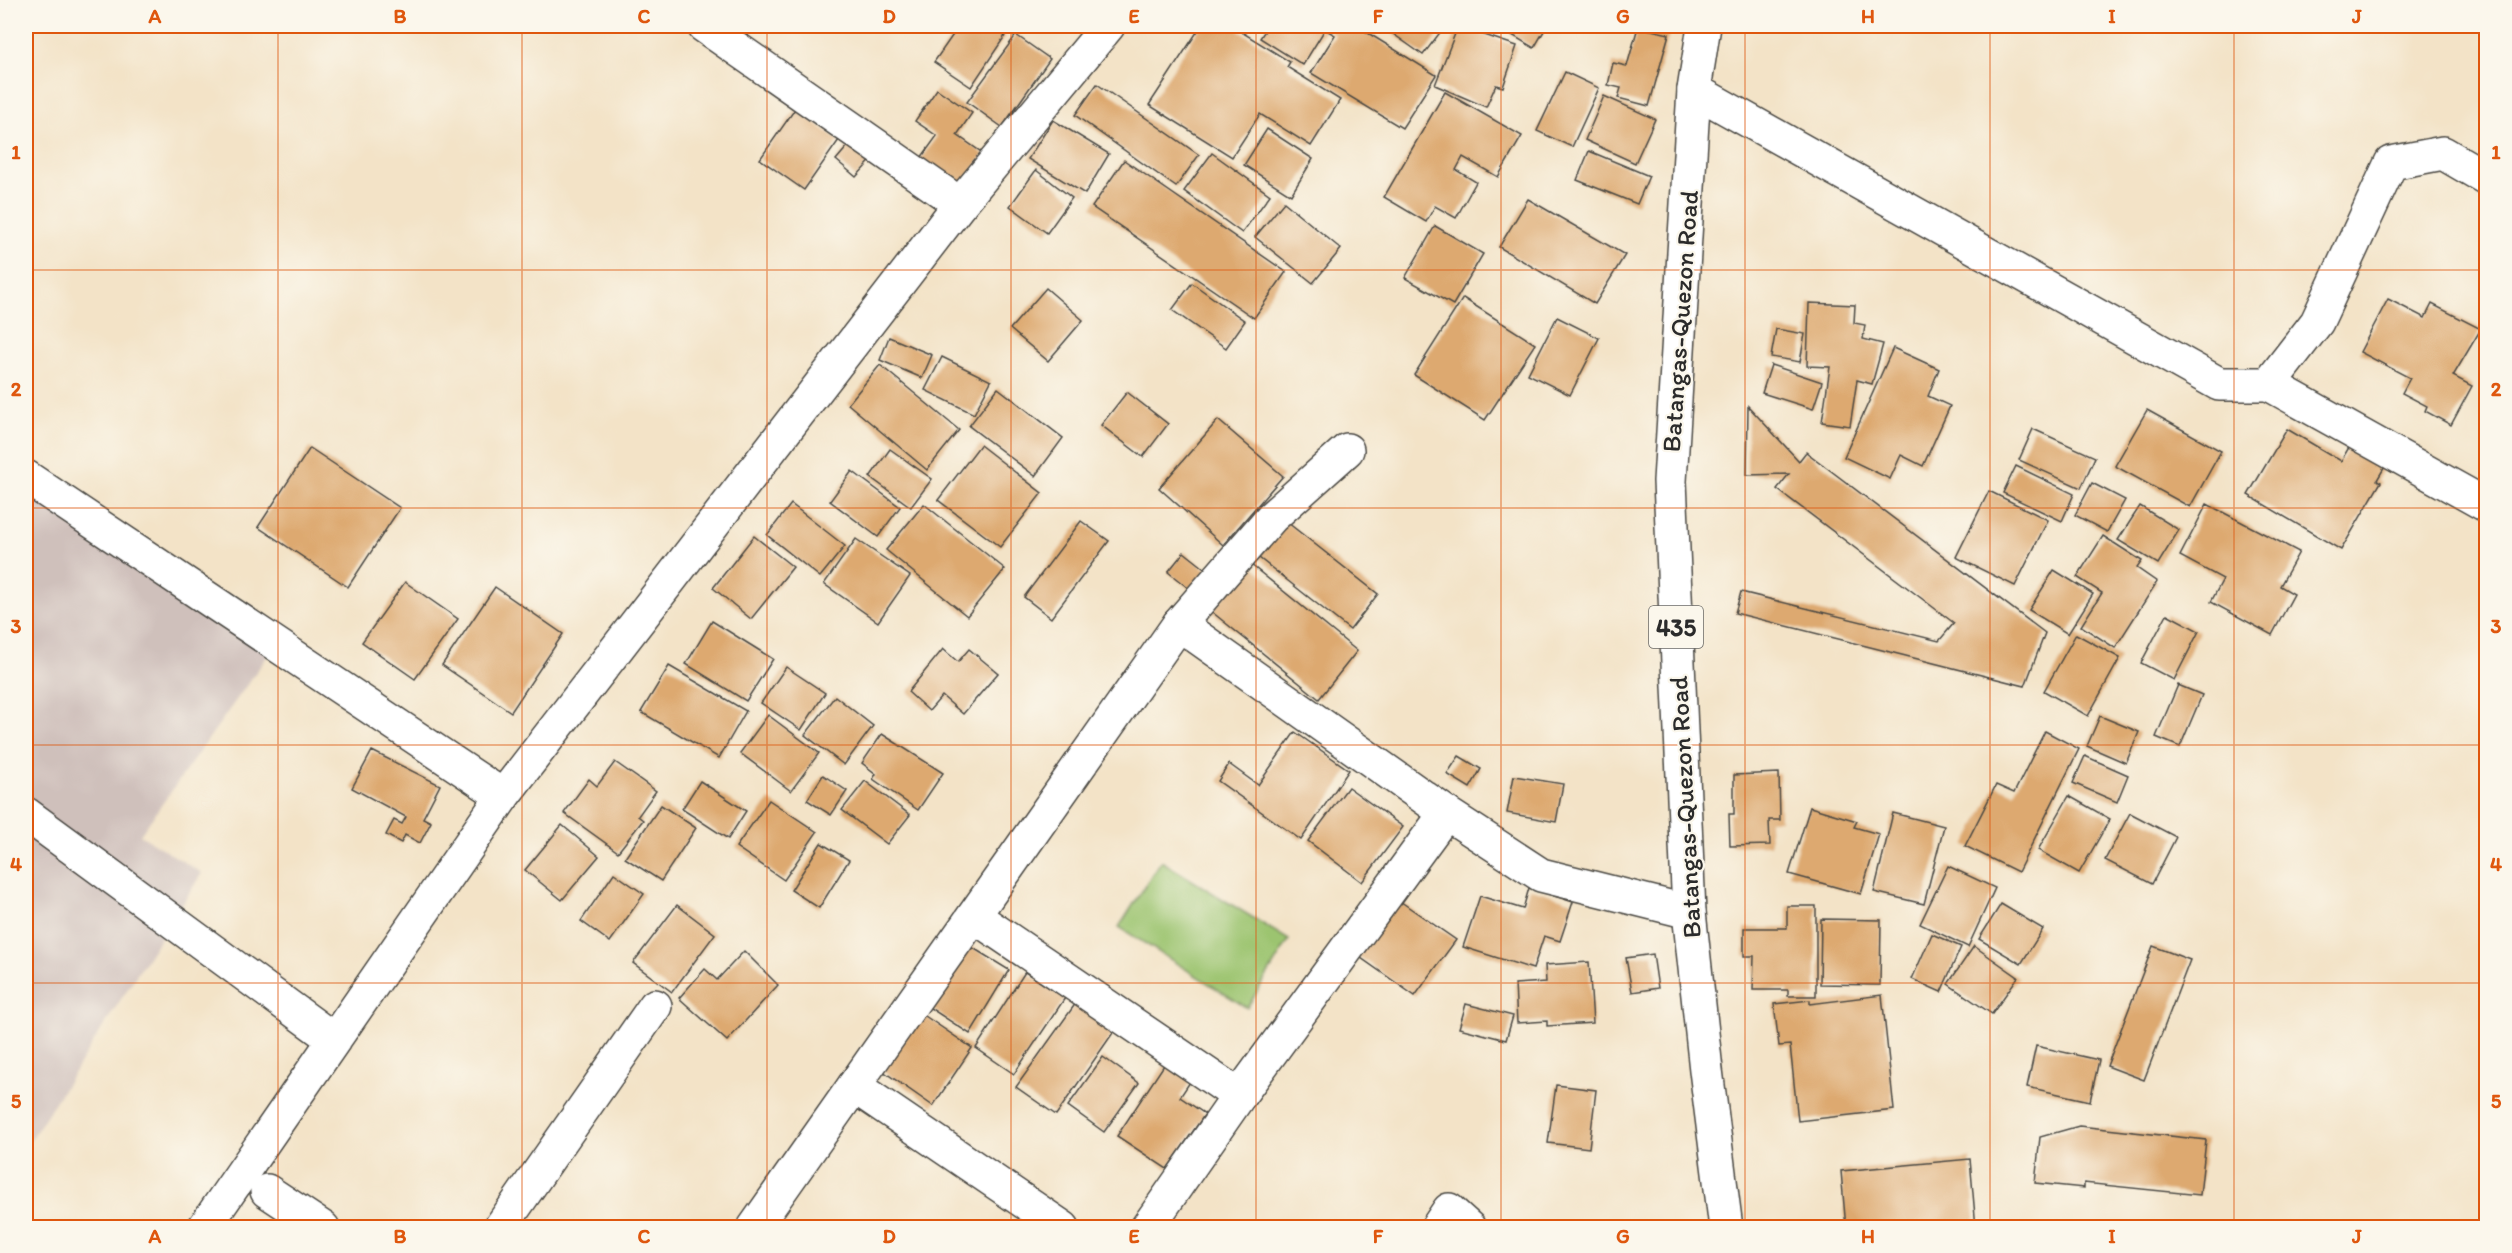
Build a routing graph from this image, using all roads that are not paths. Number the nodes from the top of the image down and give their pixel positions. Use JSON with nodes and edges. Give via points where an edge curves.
{"nodes":[{"id":1,"x":704,"y":26,"type":"edge"},
{"id":2,"x":1108,"y":26,"type":"edge"},
{"id":3,"x":1704,"y":26,"type":"edge"},
{"id":4,"x":1694,"y":90,"type":"junction"},
{"id":5,"x":2487,"y":178,"type":"edge"},
{"id":6,"x":960,"y":204,"type":"junction"},
{"id":7,"x":2269,"y":384,"type":"junction"},
{"id":8,"x":1347,"y":450,"type":"dead end"},
{"id":9,"x":26,"y":477,"type":"edge"},
{"id":10,"x":2487,"y":505,"type":"edge"},
{"id":11,"x":1179,"y":624,"type":"junction"},
{"id":12,"x":503,"y":796,"type":"junction"},
{"id":13,"x":1446,"y":813,"type":"junction"},
{"id":14,"x":26,"y":814,"type":"edge"},
{"id":15,"x":1689,"y":912,"type":"junction"},
{"id":16,"x":974,"y":916,"type":"junction"},
{"id":17,"x":655,"y":1006,"type":"dead end"},
{"id":18,"x":333,"y":1039,"type":"junction"},
{"id":19,"x":854,"y":1086,"type":"junction"},
{"id":20,"x":1239,"y":1096,"type":"junction"},
{"id":21,"x":267,"y":1191,"type":"dead end"},
{"id":22,"x":204,"y":1227,"type":"edge"},
{"id":23,"x":323,"y":1227,"type":"edge"},
{"id":24,"x":500,"y":1227,"type":"edge"},
{"id":25,"x":754,"y":1227,"type":"edge"},
{"id":26,"x":1063,"y":1227,"type":"edge"},
{"id":27,"x":1147,"y":1227,"type":"edge"},
{"id":28,"x":1437,"y":1227,"type":"edge"},
{"id":29,"x":1469,"y":1227,"type":"edge"},
{"id":30,"x":1726,"y":1227,"type":"edge"}],
"edges":[{"from":1,"to":6,"type":"street"},
{"from":2,"to":6,"type":"street"},
{"from":3,"to":4,"type":"street","name":"Batangas-Quezon Road","number":"435"},
{"from":4,"to":7,"type":"street","via":[[2219,384]]},
{"from":4,"to":15,"type":"street","name":"Batangas-Quezon Road","number":"435","via":[[1670,481]]},
{"from":5,"to":7,"type":"street","via":[[2443,153],[2391,163],[2317,322]]},
{"from":6,"to":12,"type":"street"},
{"from":7,"to":10,"type":"street"},
{"from":8,"to":11,"type":"street","via":[[1272,517]]},
{"from":9,"to":12,"type":"street"},
{"from":11,"to":13,"type":"street"},
{"from":11,"to":16,"type":"street"},
{"from":12,"to":18,"type":"street"},
{"from":13,"to":15,"type":"street","via":[[1541,875]]},
{"from":13,"to":20,"type":"street"},
{"from":14,"to":18,"type":"street"},
{"from":15,"to":30,"type":"street","name":"Batangas-Quezon Road","number":"435"},
{"from":16,"to":19,"type":"street"},
{"from":16,"to":20,"type":"street"},
{"from":17,"to":24,"type":"street"},
{"from":18,"to":22,"type":"street"},
{"from":19,"to":25,"type":"street"},
{"from":19,"to":26,"type":"street"},
{"from":20,"to":27,"type":"street"},
{"from":21,"to":23,"type":"street"},
{"from":28,"to":29,"type":"street","via":[[1449,1210]]}]}
